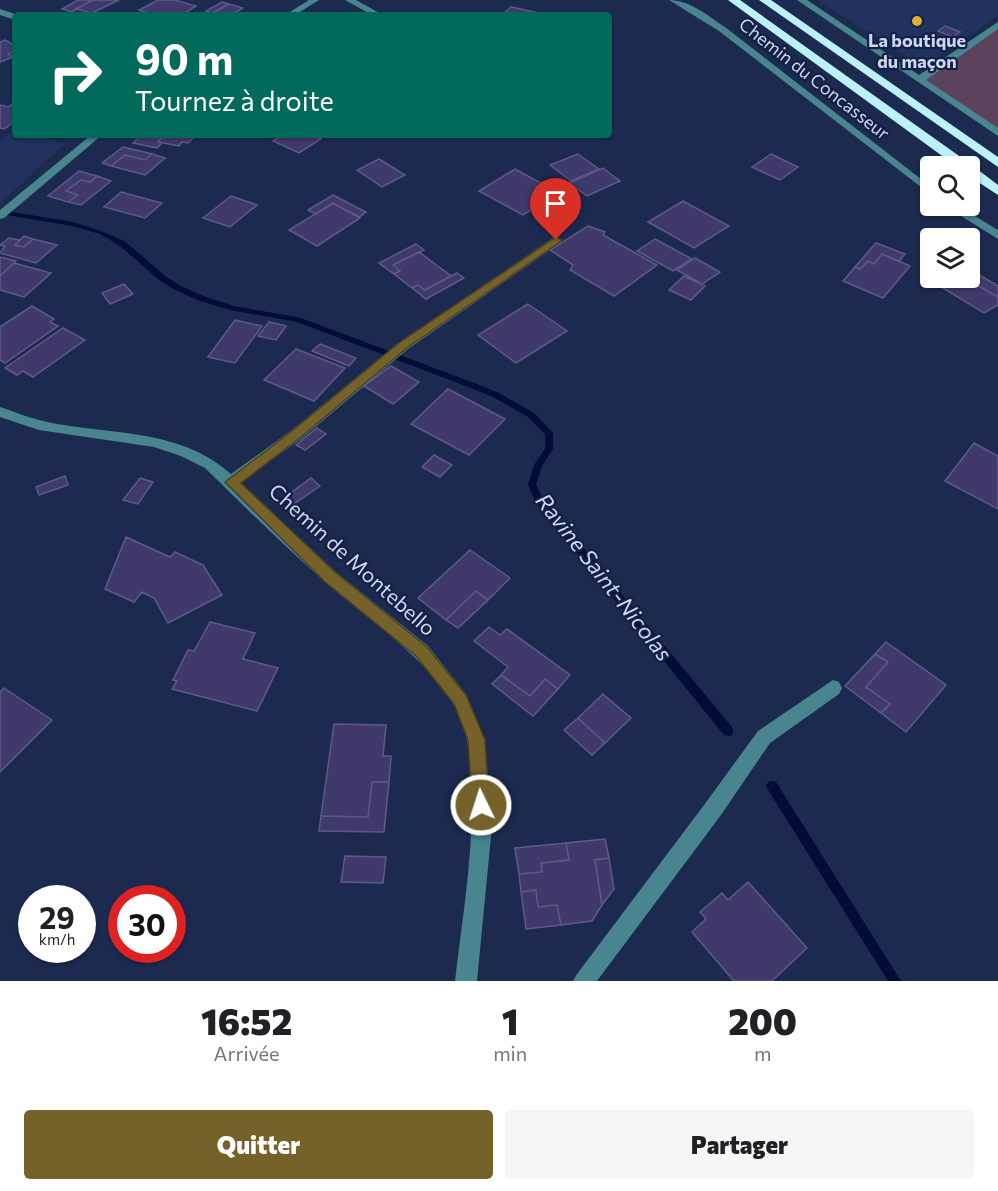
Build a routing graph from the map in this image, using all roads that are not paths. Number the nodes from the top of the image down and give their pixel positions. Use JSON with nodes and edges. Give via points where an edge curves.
{"nodes":[{"id":1,"x":315,"y":0,"type":"edge"},
{"id":2,"x":349,"y":0,"type":"edge"},
{"id":3,"x":673,"y":0,"type":"edge"},
{"id":4,"x":733,"y":0,"type":"edge"},
{"id":5,"x":764,"y":0,"type":"edge"},
{"id":6,"x":801,"y":0,"type":"edge"},
{"id":7,"x":294,"y":12,"type":"edge"},
{"id":8,"x":373,"y":12,"type":"edge"},
{"id":9,"x":998,"y":25,"type":"edge"},
{"id":10,"x":919,"y":80,"type":"junction"},
{"id":11,"x":998,"y":133,"type":"edge"},
{"id":12,"x":93,"y":138,"type":"edge"},
{"id":13,"x":950,"y":156,"type":"edge"},
{"id":14,"x":998,"y":163,"type":"edge"},
{"id":15,"x":980,"y":178,"type":"edge"},
{"id":16,"x":920,"y":183,"type":"edge"},
{"id":17,"x":998,"y":191,"type":"edge"},
{"id":18,"x":0,"y":216,"type":"edge"},
{"id":19,"x":967,"y":216,"type":"edge"},
{"id":20,"x":998,"y":235,"type":"edge"},
{"id":21,"x":556,"y":240,"type":"dead end"},
{"id":22,"x":0,"y":412,"type":"edge"},
{"id":23,"x":231,"y":482,"type":"junction"},
{"id":24,"x":833,"y":688,"type":"dead end"},
{"id":25,"x":466,"y":981,"type":"edge"},
{"id":26,"x":584,"y":981,"type":"edge"}],
"edges":[{"from":1,"to":7,"type":"street"},
{"from":2,"to":8,"type":"street"},
{"from":3,"to":16,"type":"street","name":"Chemin du Concasseur","via":[[722,29]]},
{"from":4,"to":13,"type":"highway"},
{"from":5,"to":14,"type":"highway"},
{"from":6,"to":10,"type":"street"},
{"from":9,"to":10,"type":"street"},
{"from":10,"to":11,"type":"street"},
{"from":12,"to":18,"type":"street"},
{"from":15,"to":17,"type":"highway"},
{"from":19,"to":20,"type":"street"},
{"from":21,"to":23,"type":"street","via":[[403,346],[297,434]]},
{"from":22,"to":23,"type":"street","name":"Chemin de Montebello","via":[[39,425],[154,442],[210,464]]},
{"from":23,"to":25,"type":"street","name":"Chemin de Montebello","via":[[330,577],[422,651],[460,700],[477,740],[482,826]]},
{"from":24,"to":26,"type":"street","via":[[764,737]]}]}
